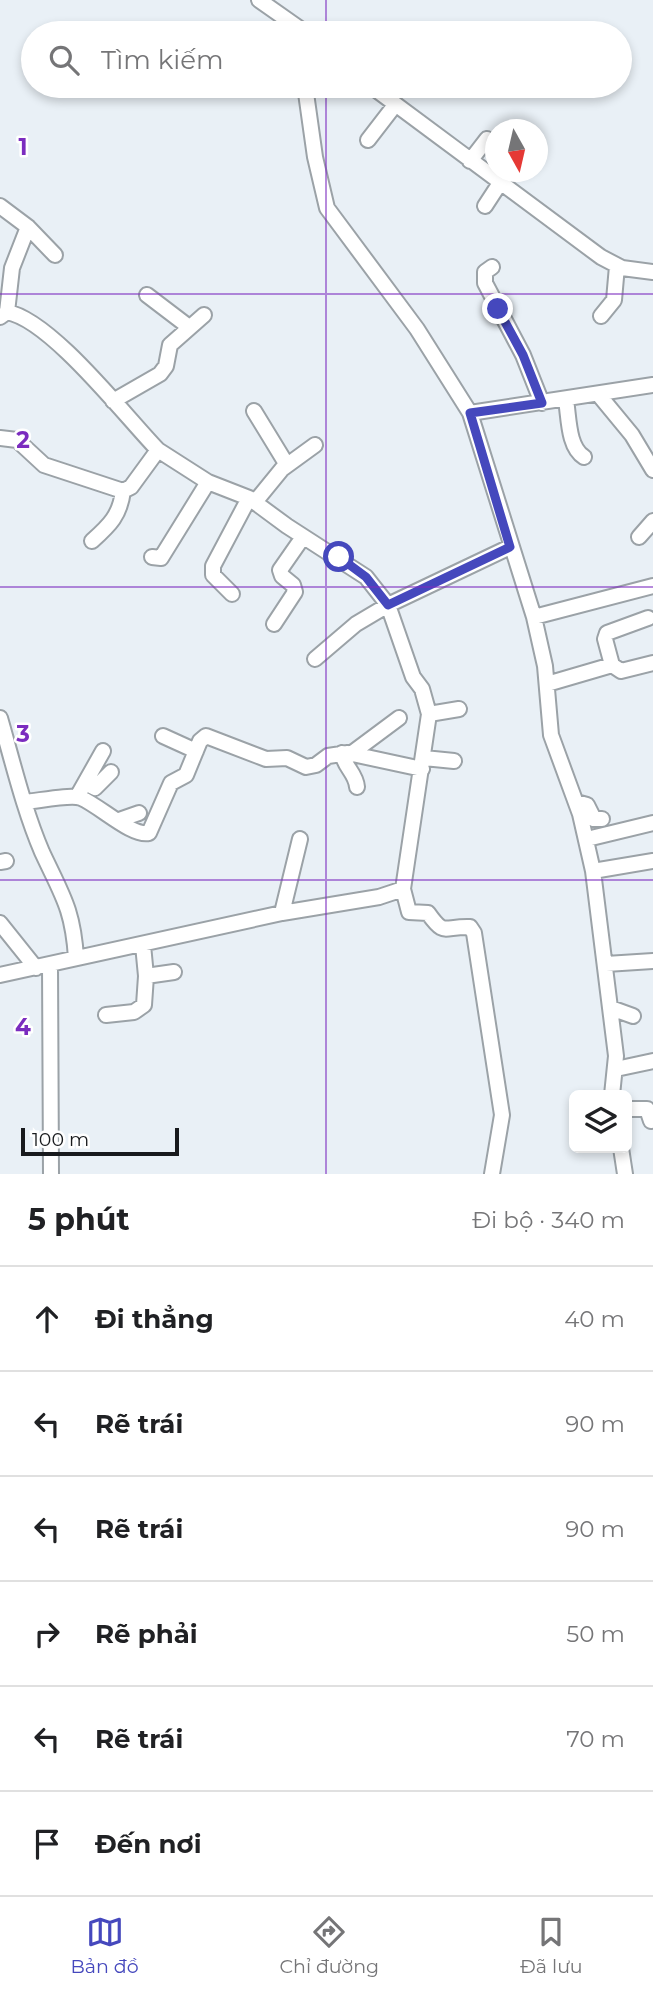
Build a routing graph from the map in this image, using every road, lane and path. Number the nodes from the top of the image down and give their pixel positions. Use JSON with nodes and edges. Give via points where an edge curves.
{"nodes":[{"id":1,"x":259,"y":0,"type":"edge"},
{"id":2,"x":287,"y":21,"type":"edge"},
{"id":3,"x":307,"y":98,"type":"edge"},
{"id":4,"x":386,"y":98,"type":"edge"},
{"id":5,"x":395,"y":105,"type":"junction"},
{"id":6,"x":368,"y":141,"type":"dead end"},
{"id":7,"x":485,"y":142,"type":"edge"},
{"id":8,"x":470,"y":161,"type":"junction"},
{"id":9,"x":500,"y":183,"type":"junction"},
{"id":10,"x":0,"y":206,"type":"edge"},
{"id":11,"x":485,"y":206,"type":"dead end"},
{"id":12,"x":28,"y":228,"type":"junction"},
{"id":13,"x":55,"y":255,"type":"dead end"},
{"id":14,"x":617,"y":266,"type":"junction"},
{"id":15,"x":492,"y":267,"type":"dead end"},
{"id":16,"x":653,"y":272,"type":"edge"},
{"id":17,"x":147,"y":295,"type":"dead end"},
{"id":18,"x":4,"y":315,"type":"edge"},
{"id":19,"x":204,"y":315,"type":"dead end"},
{"id":20,"x":601,"y":316,"type":"dead end"},
{"id":21,"x":189,"y":327,"type":"junction"},
{"id":22,"x":653,"y":385,"type":"edge"},
{"id":23,"x":599,"y":395,"type":"junction"},
{"id":24,"x":570,"y":399,"type":"junction"},
{"id":25,"x":113,"y":401,"type":"junction"},
{"id":26,"x":542,"y":403,"type":"junction"},
{"id":27,"x":254,"y":411,"type":"dead end"},
{"id":28,"x":470,"y":413,"type":"junction"},
{"id":29,"x":577,"y":414,"type":"dead end"},
{"id":30,"x":0,"y":438,"type":"edge"},
{"id":31,"x":315,"y":445,"type":"dead end"},
{"id":32,"x":158,"y":450,"type":"junction"},
{"id":33,"x":584,"y":457,"type":"dead end"},
{"id":34,"x":287,"y":465,"type":"junction"},
{"id":35,"x":653,"y":471,"type":"edge"},
{"id":36,"x":208,"y":482,"type":"junction"},
{"id":37,"x":123,"y":491,"type":"junction"},
{"id":38,"x":252,"y":500,"type":"junction"},
{"id":39,"x":653,"y":521,"type":"edge"},
{"id":40,"x":303,"y":537,"type":"junction"},
{"id":41,"x":639,"y":537,"type":"dead end"},
{"id":42,"x":92,"y":541,"type":"dead end"},
{"id":43,"x":510,"y":547,"type":"junction"},
{"id":44,"x":152,"y":557,"type":"dead end"},
{"id":45,"x":653,"y":586,"type":"edge"},
{"id":46,"x":232,"y":594,"type":"dead end"},
{"id":47,"x":388,"y":605,"type":"junction"},
{"id":48,"x":534,"y":617,"type":"junction"},
{"id":49,"x":648,"y":618,"type":"dead end"},
{"id":50,"x":274,"y":624,"type":"dead end"},
{"id":51,"x":315,"y":659,"type":"dead end"},
{"id":52,"x":653,"y":663,"type":"edge"},
{"id":53,"x":612,"y":664,"type":"junction"},
{"id":54,"x":547,"y":684,"type":"junction"},
{"id":55,"x":459,"y":709,"type":"dead end"},
{"id":56,"x":429,"y":714,"type":"junction"},
{"id":57,"x":0,"y":718,"type":"edge"},
{"id":58,"x":399,"y":718,"type":"dead end"},
{"id":59,"x":163,"y":736,"type":"dead end"},
{"id":60,"x":103,"y":751,"type":"dead end"},
{"id":61,"x":196,"y":751,"type":"junction"},
{"id":62,"x":347,"y":753,"type":"junction"},
{"id":63,"x":454,"y":761,"type":"dead end"},
{"id":64,"x":423,"y":763,"type":"junction"},
{"id":65,"x":111,"y":772,"type":"dead end"},
{"id":66,"x":85,"y":783,"type":"junction"},
{"id":67,"x":357,"y":787,"type":"dead end"},
{"id":68,"x":77,"y":797,"type":"junction"},
{"id":69,"x":25,"y":802,"type":"junction"},
{"id":70,"x":576,"y":802,"type":"junction"},
{"id":71,"x":139,"y":813,"type":"dead end"},
{"id":72,"x":601,"y":819,"type":"dead end"},
{"id":73,"x":119,"y":820,"type":"junction"},
{"id":74,"x":653,"y":823,"type":"edge"},
{"id":75,"x":300,"y":839,"type":"dead end"},
{"id":76,"x":587,"y":839,"type":"junction"},
{"id":77,"x":653,"y":861,"type":"edge"},
{"id":78,"x":593,"y":871,"type":"junction"},
{"id":79,"x":403,"y":889,"type":"junction"},
{"id":80,"x":282,"y":913,"type":"junction"},
{"id":81,"x":0,"y":923,"type":"edge"},
{"id":82,"x":143,"y":945,"type":"junction"},
{"id":83,"x":76,"y":958,"type":"junction"},
{"id":84,"x":653,"y":961,"type":"edge"},
{"id":85,"x":606,"y":964,"type":"junction"},
{"id":86,"x":43,"y":966,"type":"junction"},
{"id":87,"x":174,"y":972,"type":"dead end"},
{"id":88,"x":0,"y":975,"type":"edge"},
{"id":89,"x":146,"y":976,"type":"junction"},
{"id":90,"x":611,"y":1008,"type":"junction"},
{"id":91,"x":106,"y":1015,"type":"dead end"},
{"id":92,"x":633,"y":1016,"type":"dead end"},
{"id":93,"x":653,"y":1061,"type":"edge"},
{"id":94,"x":616,"y":1069,"type":"junction"},
{"id":95,"x":613,"y":1090,"type":"edge"},
{"id":96,"x":632,"y":1109,"type":"edge"},
{"id":97,"x":651,"y":1121,"type":"dead end"},
{"id":98,"x":622,"y":1153,"type":"edge"},
{"id":99,"x":51,"y":1174,"type":"edge"},
{"id":100,"x":492,"y":1174,"type":"edge"},
{"id":101,"x":625,"y":1174,"type":"edge"}],
"edges":[{"from":1,"to":2,"type":"street"},
{"from":3,"to":28,"type":"street","via":[[327,208],[417,329]]},
{"from":4,"to":5,"type":"street"},
{"from":5,"to":6,"type":"street"},
{"from":5,"to":8,"type":"street"},
{"from":7,"to":8,"type":"street"},
{"from":8,"to":9,"type":"street"},
{"from":9,"to":11,"type":"street"},
{"from":9,"to":14,"type":"street"},
{"from":10,"to":12,"type":"street"},
{"from":12,"to":13,"type":"street"},
{"from":12,"to":18,"type":"street","via":[[12,268]]},
{"from":14,"to":16,"type":"street"},
{"from":14,"to":20,"type":"street","via":[[614,300]]},
{"from":15,"to":26,"type":"street","via":[[485,272],[485,283]]},
{"from":17,"to":21,"type":"street"},
{"from":18,"to":25,"type":"street","via":[[35,323]]},
{"from":19,"to":21,"type":"street"},
{"from":21,"to":25,"type":"street","via":[[170,345],[160,374]]},
{"from":22,"to":23,"type":"street"},
{"from":23,"to":24,"type":"street"},
{"from":23,"to":35,"type":"street","via":[[632,435]]},
{"from":24,"to":26,"type":"street"},
{"from":24,"to":29,"type":"street"},
{"from":24,"to":33,"type":"street","via":[[573,442]]},
{"from":25,"to":32,"type":"street"},
{"from":26,"to":28,"type":"street"},
{"from":27,"to":34,"type":"street"},
{"from":28,"to":43,"type":"street"},
{"from":30,"to":37,"type":"street","via":[[17,440],[44,465]]},
{"from":31,"to":34,"type":"street"},
{"from":32,"to":36,"type":"street"},
{"from":32,"to":37,"type":"street"},
{"from":34,"to":38,"type":"street"},
{"from":36,"to":38,"type":"street"},
{"from":36,"to":44,"type":"street","via":[[161,558]]},
{"from":37,"to":42,"type":"street","via":[[115,520]]},
{"from":38,"to":40,"type":"street"},
{"from":38,"to":46,"type":"street","via":[[213,566],[213,575]]},
{"from":39,"to":41,"type":"street"},
{"from":40,"to":47,"type":"street","via":[[366,577]]},
{"from":40,"to":50,"type":"street","via":[[280,570],[295,592]]},
{"from":43,"to":47,"type":"street"},
{"from":43,"to":48,"type":"street"},
{"from":45,"to":48,"type":"street"},
{"from":47,"to":51,"type":"street","via":[[356,624]]},
{"from":47,"to":56,"type":"street"},
{"from":48,"to":54,"type":"street"},
{"from":49,"to":53,"type":"street","via":[[607,633]]},
{"from":52,"to":53,"type":"street","via":[[621,671]]},
{"from":53,"to":54,"type":"street"},
{"from":54,"to":70,"type":"street","via":[[551,735]]},
{"from":55,"to":56,"type":"street"},
{"from":56,"to":64,"type":"street"},
{"from":57,"to":69,"type":"street"},
{"from":58,"to":62,"type":"street"},
{"from":59,"to":61,"type":"street"},
{"from":60,"to":66,"type":"street"},
{"from":61,"to":62,"type":"street","via":[[206,736],[266,759],[287,758],[306,767]]},
{"from":61,"to":73,"type":"street","via":[[186,775],[171,783],[152,831],[144,835],[133,832]]},
{"from":62,"to":64,"type":"street"},
{"from":62,"to":67,"type":"street","via":[[344,762],[356,777]]},
{"from":63,"to":64,"type":"street"},
{"from":64,"to":79,"type":"street"},
{"from":65,"to":66,"type":"street","via":[[95,788]]},
{"from":66,"to":68,"type":"street"},
{"from":68,"to":69,"type":"street"},
{"from":68,"to":73,"type":"street"},
{"from":69,"to":83,"type":"street","via":[[42,852],[64,892]]},
{"from":70,"to":72,"type":"street","via":[[587,805],[594,819]]},
{"from":70,"to":76,"type":"street"},
{"from":71,"to":73,"type":"street"},
{"from":74,"to":76,"type":"street"},
{"from":75,"to":80,"type":"street"},
{"from":76,"to":78,"type":"street"},
{"from":77,"to":78,"type":"street"},
{"from":78,"to":85,"type":"street"},
{"from":79,"to":80,"type":"street"},
{"from":79,"to":100,"type":"street","via":[[409,912],[428,913],[442,929],[470,927],[474,933],[502,1115]]},
{"from":80,"to":82,"type":"street"},
{"from":81,"to":86,"type":"street"},
{"from":82,"to":83,"type":"street"},
{"from":82,"to":89,"type":"street"},
{"from":83,"to":86,"type":"street"},
{"from":84,"to":85,"type":"street"},
{"from":85,"to":90,"type":"street"},
{"from":86,"to":88,"type":"street"},
{"from":86,"to":99,"type":"street"},
{"from":87,"to":89,"type":"street"},
{"from":89,"to":91,"type":"street","via":[[144,1005],[134,1012]]},
{"from":90,"to":92,"type":"street"},
{"from":90,"to":94,"type":"street"},
{"from":93,"to":94,"type":"street"},
{"from":94,"to":95,"type":"street"},
{"from":96,"to":97,"type":"street","via":[[647,1110]]},
{"from":98,"to":101,"type":"street"}]}
